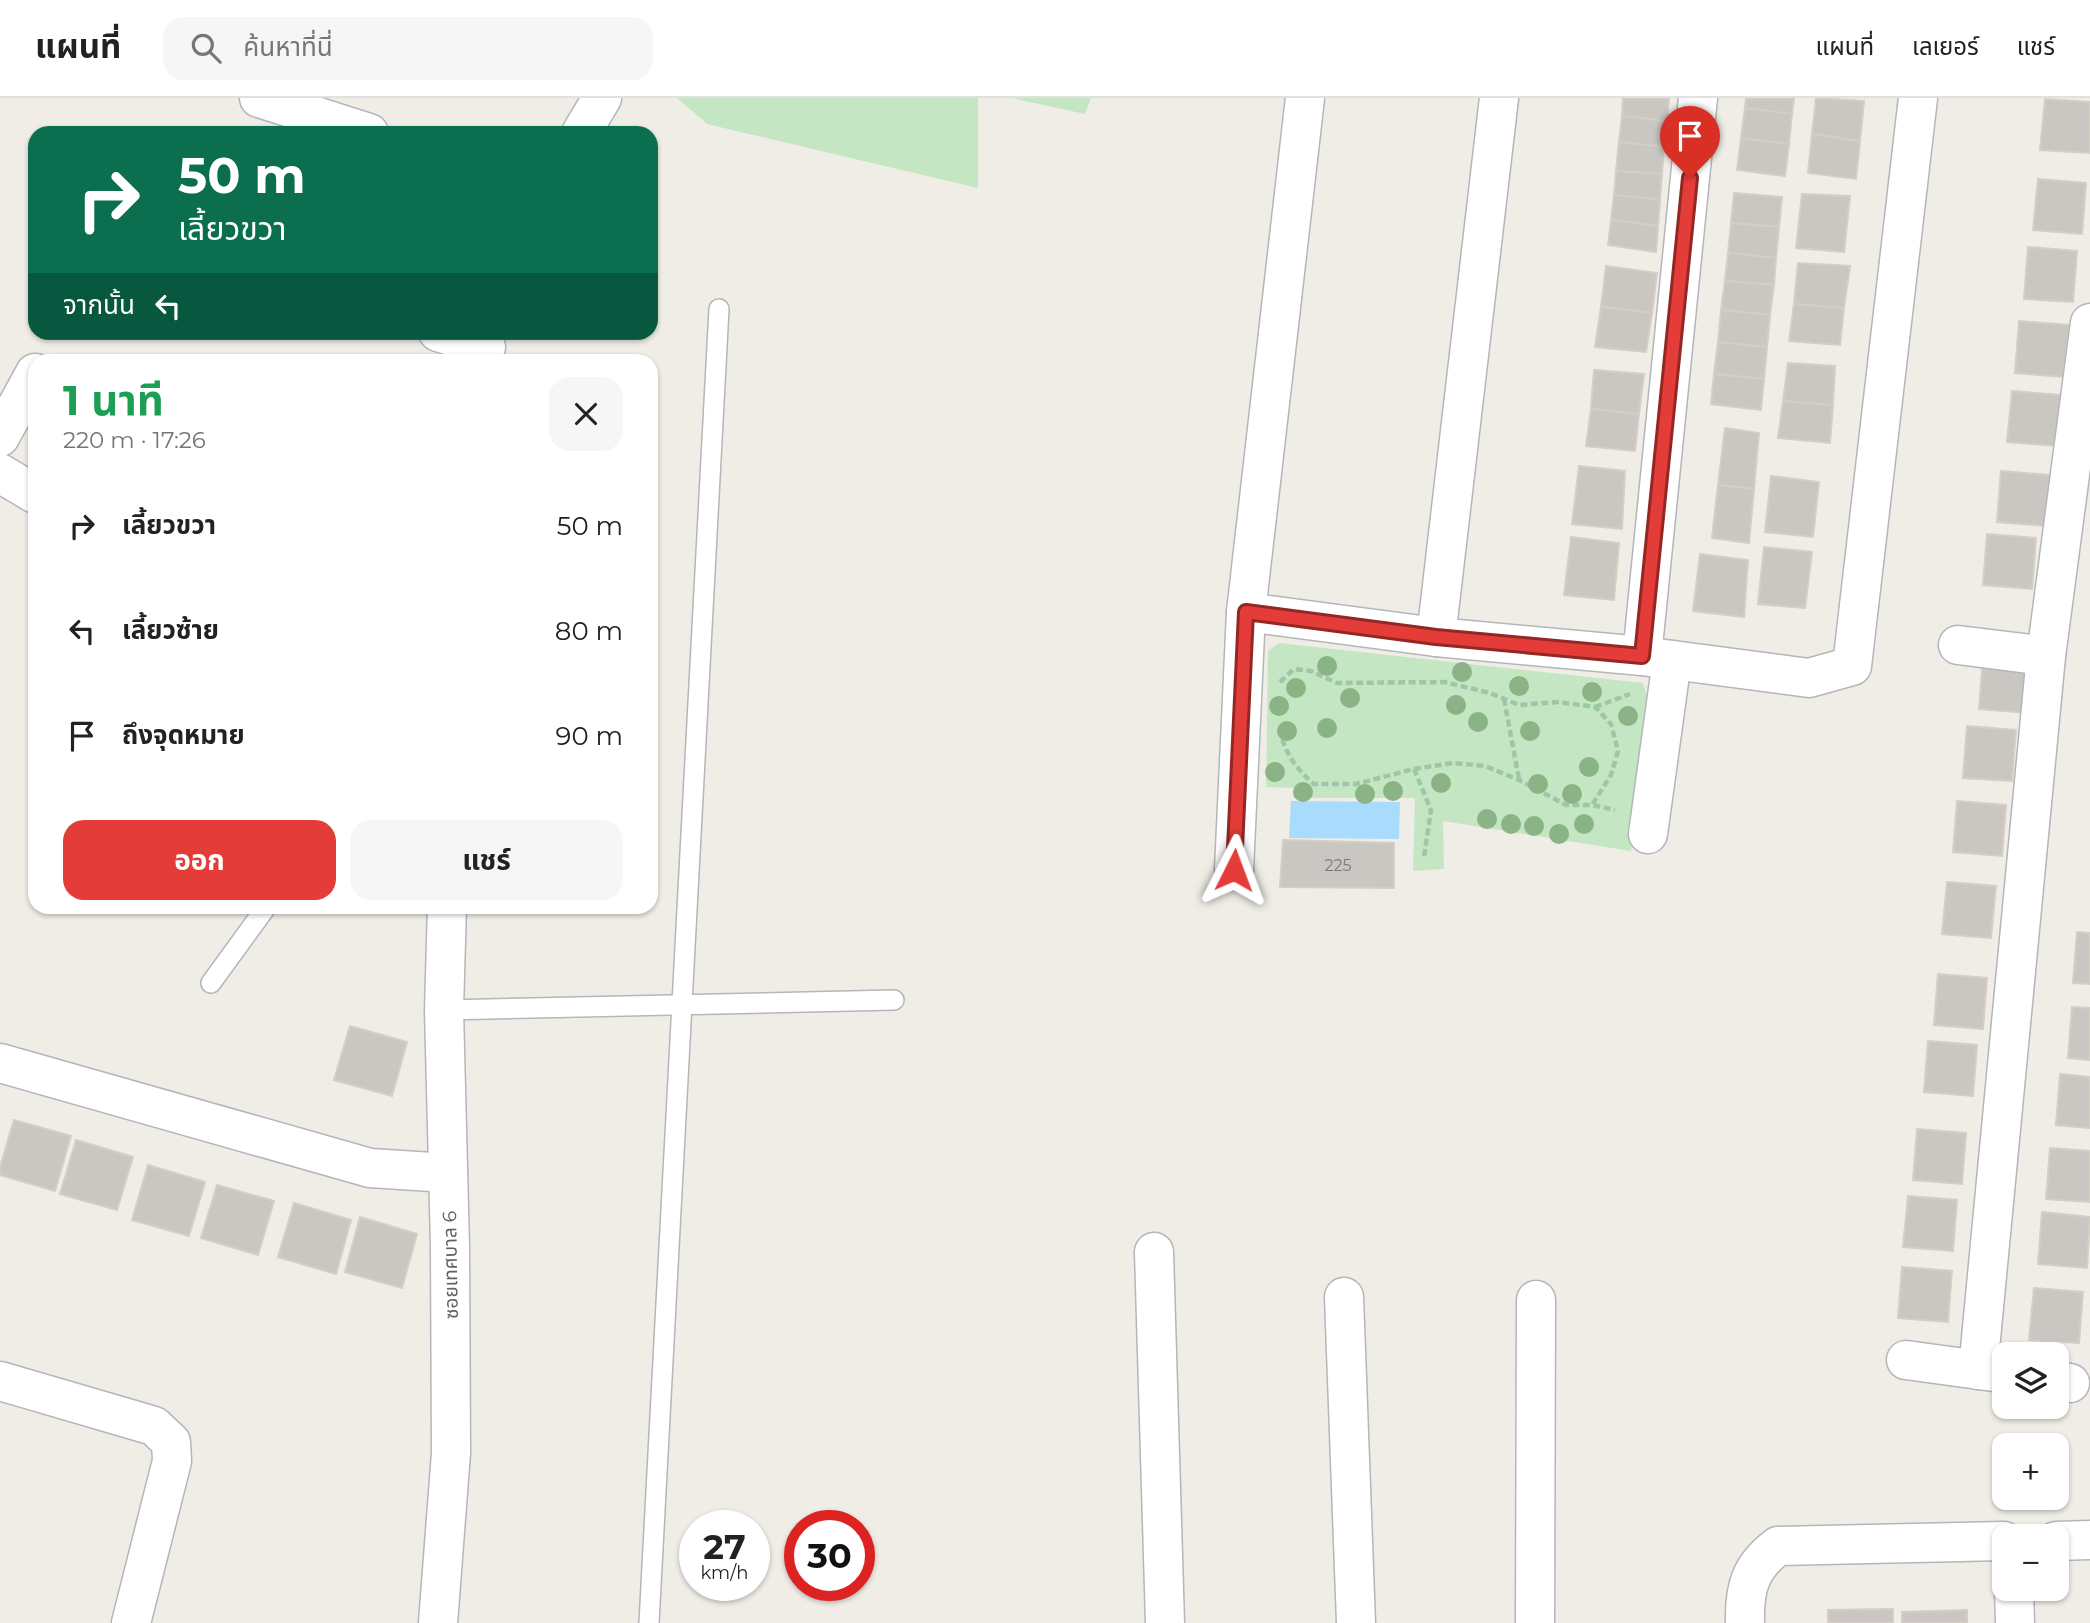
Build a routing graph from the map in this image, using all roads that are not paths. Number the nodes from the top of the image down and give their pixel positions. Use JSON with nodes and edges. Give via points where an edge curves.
{"nodes":[{"id":1,"x":602,"y":98,"type":"edge"},
{"id":2,"x":1305,"y":98,"type":"edge"},
{"id":3,"x":1499,"y":98,"type":"edge"},
{"id":4,"x":1698,"y":98,"type":"edge"},
{"id":5,"x":1918,"y":98,"type":"edge"},
{"id":6,"x":273,"y":101,"type":"edge"},
{"id":7,"x":348,"y":126,"type":"edge"},
{"id":8,"x":585,"y":126,"type":"edge"},
{"id":9,"x":719,"y":309,"type":"dead end"},
{"id":10,"x":2090,"y":323,"type":"edge"},
{"id":11,"x":466,"y":340,"type":"edge"},
{"id":12,"x":487,"y":346,"type":"edge"},
{"id":13,"x":28,"y":386,"type":"edge"},
{"id":14,"x":0,"y":437,"type":"edge"},
{"id":15,"x":0,"y":473,"type":"edge"},
{"id":16,"x":28,"y":490,"type":"edge"},
{"id":17,"x":1246,"y":612,"type":"junction"},
{"id":18,"x":1436,"y":637,"type":"junction"},
{"id":19,"x":1958,"y":645,"type":"dead end"},
{"id":20,"x":2046,"y":656,"type":"junction"},
{"id":21,"x":1657,"y":658,"type":"junction"},
{"id":22,"x":1649,"y":826,"type":"road end"},
{"id":23,"x":1234,"y":870,"type":"dead end"},
{"id":24,"x":261,"y":914,"type":"edge"},
{"id":25,"x":447,"y":914,"type":"edge"},
{"id":26,"x":211,"y":983,"type":"dead end"},
{"id":27,"x":894,"y":1000,"type":"dead end"},
{"id":28,"x":680,"y":1005,"type":"junction"},
{"id":29,"x":444,"y":1010,"type":"junction"},
{"id":30,"x":0,"y":1063,"type":"edge"},
{"id":31,"x":448,"y":1173,"type":"junction"},
{"id":32,"x":1154,"y":1252,"type":"dead end"},
{"id":33,"x":1344,"y":1297,"type":"dead end"},
{"id":34,"x":1536,"y":1300,"type":"dead end"},
{"id":35,"x":1906,"y":1360,"type":"dead end"},
{"id":36,"x":1991,"y":1372,"type":"edge"},
{"id":37,"x":0,"y":1381,"type":"edge"},
{"id":38,"x":2090,"y":1540,"type":"edge"},
{"id":39,"x":1992,"y":1541,"type":"edge"},
{"id":40,"x":2069,"y":1541,"type":"edge"},
{"id":41,"x":2014,"y":1601,"type":"edge"},
{"id":42,"x":131,"y":1623,"type":"edge"},
{"id":43,"x":438,"y":1623,"type":"edge"},
{"id":44,"x":649,"y":1623,"type":"edge"},
{"id":45,"x":1165,"y":1623,"type":"edge"},
{"id":46,"x":1356,"y":1623,"type":"edge"},
{"id":47,"x":1535,"y":1623,"type":"edge"},
{"id":48,"x":1745,"y":1623,"type":"edge"},
{"id":49,"x":2015,"y":1623,"type":"edge"}],
"edges":[{"from":1,"to":8,"type":"street"},
{"from":2,"to":17,"type":"street"},
{"from":3,"to":18,"type":"street"},
{"from":4,"to":21,"type":"street"},
{"from":5,"to":21,"type":"street","via":[[1852,666],[1809,678]]},
{"from":6,"to":7,"type":"street"},
{"from":9,"to":28,"type":"lane"},
{"from":10,"to":20,"type":"street"},
{"from":11,"to":12,"type":"street"},
{"from":13,"to":14,"type":"street"},
{"from":15,"to":16,"type":"street"},
{"from":17,"to":18,"type":"street"},
{"from":17,"to":23,"type":"street"},
{"from":18,"to":21,"type":"street"},
{"from":19,"to":20,"type":"street"},
{"from":20,"to":36,"type":"street"},
{"from":21,"to":22,"type":"street"},
{"from":24,"to":26,"type":"lane"},
{"from":25,"to":29,"type":"street","name":"ซอยเทศบาล 6"},
{"from":27,"to":28,"type":"lane"},
{"from":28,"to":29,"type":"lane"},
{"from":28,"to":44,"type":"lane"},
{"from":29,"to":31,"type":"street","name":"ซอยเทศบาล 6"},
{"from":30,"to":31,"type":"street","via":[[370,1168]]},
{"from":31,"to":43,"type":"street","name":"ซอยเทศบาล 6","via":[[451,1453]]},
{"from":32,"to":45,"type":"street"},
{"from":33,"to":46,"type":"street"},
{"from":34,"to":47,"type":"street"},
{"from":35,"to":36,"type":"street"},
{"from":37,"to":42,"type":"street","via":[[154,1426],[171,1442],[173,1461]]},
{"from":38,"to":40,"type":"street"},
{"from":39,"to":48,"type":"street","via":[[1778,1546],[1761,1559],[1749,1583]]},
{"from":41,"to":49,"type":"street"}]}
